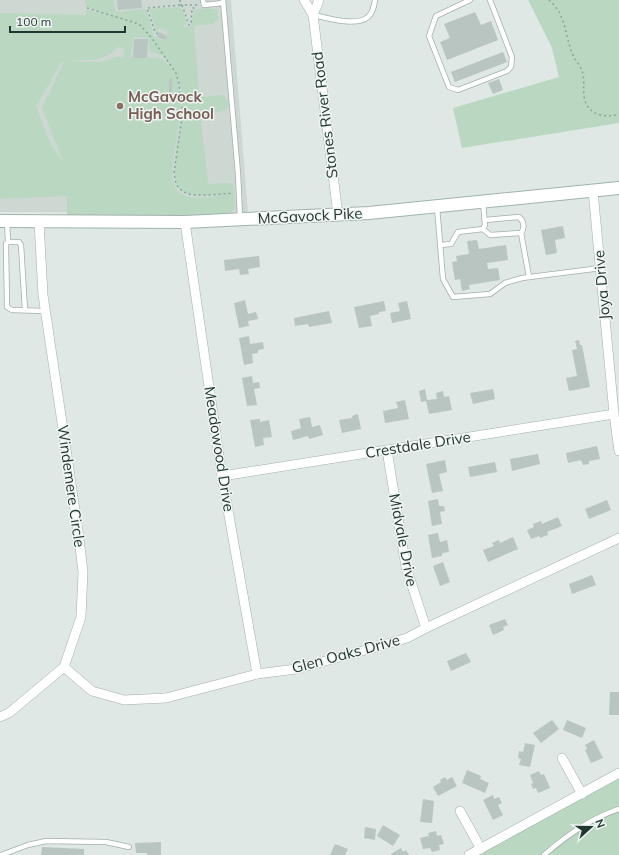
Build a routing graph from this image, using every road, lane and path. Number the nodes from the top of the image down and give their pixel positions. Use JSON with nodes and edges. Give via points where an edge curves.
{"nodes":[{"id":1,"x":180,"y":0,"type":"edge"},
{"id":2,"x":304,"y":0,"type":"edge"},
{"id":3,"x":319,"y":0,"type":"edge"},
{"id":4,"x":375,"y":0,"type":"edge"},
{"id":5,"x":470,"y":0,"type":"edge"},
{"id":6,"x":490,"y":0,"type":"edge"},
{"id":7,"x":549,"y":0,"type":"edge"},
{"id":8,"x":204,"y":2,"type":"edge"},
{"id":9,"x":223,"y":2,"type":"edge"},
{"id":10,"x":181,"y":5,"type":"junction"},
{"id":11,"x":87,"y":8,"type":"dead end"},
{"id":12,"x":195,"y":8,"type":"dead end"},
{"id":13,"x":313,"y":15,"type":"junction"},
{"id":14,"x":158,"y":34,"type":"dead end"},
{"id":15,"x":619,"y":114,"type":"edge"},
{"id":16,"x":619,"y":188,"type":"edge"},
{"id":17,"x":593,"y":191,"type":"junction"},
{"id":18,"x":239,"y":193,"type":"junction"},
{"id":19,"x":483,"y":202,"type":"junction"},
{"id":20,"x":437,"y":207,"type":"junction"},
{"id":21,"x":338,"y":215,"type":"junction"},
{"id":22,"x":240,"y":219,"type":"junction"},
{"id":23,"x":485,"y":220,"type":"junction"},
{"id":24,"x":4,"y":221,"type":"edge"},
{"id":25,"x":39,"y":222,"type":"junction"},
{"id":26,"x":185,"y":222,"type":"junction"},
{"id":27,"x":483,"y":229,"type":"junction"},
{"id":28,"x":522,"y":233,"type":"junction"},
{"id":29,"x":8,"y":242,"type":"junction"},
{"id":30,"x":440,"y":245,"type":"junction"},
{"id":31,"x":601,"y":268,"type":"junction"},
{"id":32,"x":529,"y":277,"type":"junction"},
{"id":33,"x":24,"y":310,"type":"junction"},
{"id":34,"x":45,"y":311,"type":"junction"},
{"id":35,"x":614,"y":414,"type":"junction"},
{"id":36,"x":387,"y":450,"type":"junction"},
{"id":37,"x":619,"y":451,"type":"edge"},
{"id":38,"x":222,"y":476,"type":"junction"},
{"id":39,"x":619,"y":538,"type":"edge"},
{"id":40,"x":426,"y":628,"type":"junction"},
{"id":41,"x":64,"y":667,"type":"junction"},
{"id":42,"x":257,"y":674,"type":"junction"},
{"id":43,"x":0,"y":717,"type":"edge"},
{"id":44,"x":562,"y":758,"type":"dead end"},
{"id":45,"x":619,"y":773,"type":"edge"},
{"id":46,"x":582,"y":794,"type":"junction"},
{"id":47,"x":619,"y":809,"type":"edge"},
{"id":48,"x":460,"y":811,"type":"dead end"},
{"id":49,"x":129,"y":847,"type":"dead end"},
{"id":50,"x":481,"y":849,"type":"junction"},
{"id":51,"x":1,"y":855,"type":"edge"},
{"id":52,"x":469,"y":855,"type":"edge"},
{"id":53,"x":544,"y":855,"type":"edge"}],
"edges":[{"from":1,"to":10,"type":"path"},
{"from":2,"to":13,"type":"street"},
{"from":3,"to":13,"type":"street"},
{"from":4,"to":13,"type":"lane","via":[[369,17],[363,20],[353,22]]},
{"from":5,"to":6,"type":"lane","via":[[436,16],[428,36],[449,87],[458,90],[511,68],[512,57]]},
{"from":7,"to":15,"type":"path","via":[[560,15],[572,54],[583,72],[585,101],[600,116]]},
{"from":8,"to":9,"type":"lane"},
{"from":8,"to":10,"type":"path"},
{"from":9,"to":18,"type":"lane"},
{"from":10,"to":12,"type":"path","via":[[189,25],[192,8]]},
{"from":10,"to":14,"type":"path","via":[[147,8]]},
{"from":11,"to":18,"type":"path","via":[[139,24],[176,73],[182,107],[174,174],[178,187],[191,195]]},
{"from":13,"to":21,"type":"street","name":"Stones River Road"},
{"from":16,"to":17,"type":"main road","name":"McGavock Pike"},
{"from":17,"to":19,"type":"main road","name":"McGavock Pike"},
{"from":17,"to":31,"type":"street","name":"Joya Drive"},
{"from":18,"to":22,"type":"lane"},
{"from":19,"to":20,"type":"main road","name":"McGavock Pike"},
{"from":19,"to":23,"type":"lane"},
{"from":20,"to":21,"type":"main road","name":"McGavock Pike"},
{"from":20,"to":30,"type":"lane"},
{"from":21,"to":22,"type":"main road","name":"McGavock Pike"},
{"from":22,"to":26,"type":"main road","name":"McGavock Pike"},
{"from":23,"to":27,"type":"lane"},
{"from":23,"to":28,"type":"lane","via":[[519,217],[523,220]]},
{"from":24,"to":25,"type":"main road","name":"McGavock Pike"},
{"from":24,"to":29,"type":"lane"},
{"from":25,"to":26,"type":"main road","name":"McGavock Pike"},
{"from":25,"to":34,"type":"street","name":"Windemere Circle"},
{"from":26,"to":38,"type":"street","name":"Meadowood Drive"},
{"from":27,"to":28,"type":"lane","via":[[490,235]]},
{"from":27,"to":30,"type":"lane","via":[[458,232],[451,244]]},
{"from":28,"to":32,"type":"lane"},
{"from":29,"to":33,"type":"lane","via":[[19,242],[21,245]]},
{"from":29,"to":33,"type":"lane","via":[[7,307],[12,310]]},
{"from":30,"to":32,"type":"lane","via":[[443,279],[453,297],[490,294],[504,283]]},
{"from":31,"to":32,"type":"lane"},
{"from":31,"to":35,"type":"street","name":"Joya Drive"},
{"from":33,"to":34,"type":"lane"},
{"from":34,"to":41,"type":"street","name":"Windemere Circle","via":[[83,572],[81,617]]},
{"from":35,"to":36,"type":"street","name":"Crestdale Drive"},
{"from":35,"to":37,"type":"street","name":"Joya Drive"},
{"from":36,"to":38,"type":"street","name":"Crestdale Drive"},
{"from":36,"to":40,"type":"street","name":"Midvale Drive","via":[[406,567]]},
{"from":38,"to":42,"type":"street","name":"Meadowood Drive"},
{"from":39,"to":40,"type":"street","name":"Glen Oaks Drive"},
{"from":40,"to":42,"type":"street","name":"Glen Oaks Drive","via":[[408,638],[296,669]]},
{"from":41,"to":42,"type":"street","name":"Glen Oaks Drive","via":[[92,691],[124,700],[166,698]]},
{"from":41,"to":43,"type":"street","via":[[10,713]]},
{"from":44,"to":46,"type":"street"},
{"from":45,"to":46,"type":"street"},
{"from":46,"to":50,"type":"street"},
{"from":47,"to":53,"type":"lane","via":[[588,823],[562,839]]},
{"from":48,"to":50,"type":"street"},
{"from":49,"to":51,"type":"lane","via":[[106,842],[46,841]]},
{"from":50,"to":52,"type":"street"}]}
